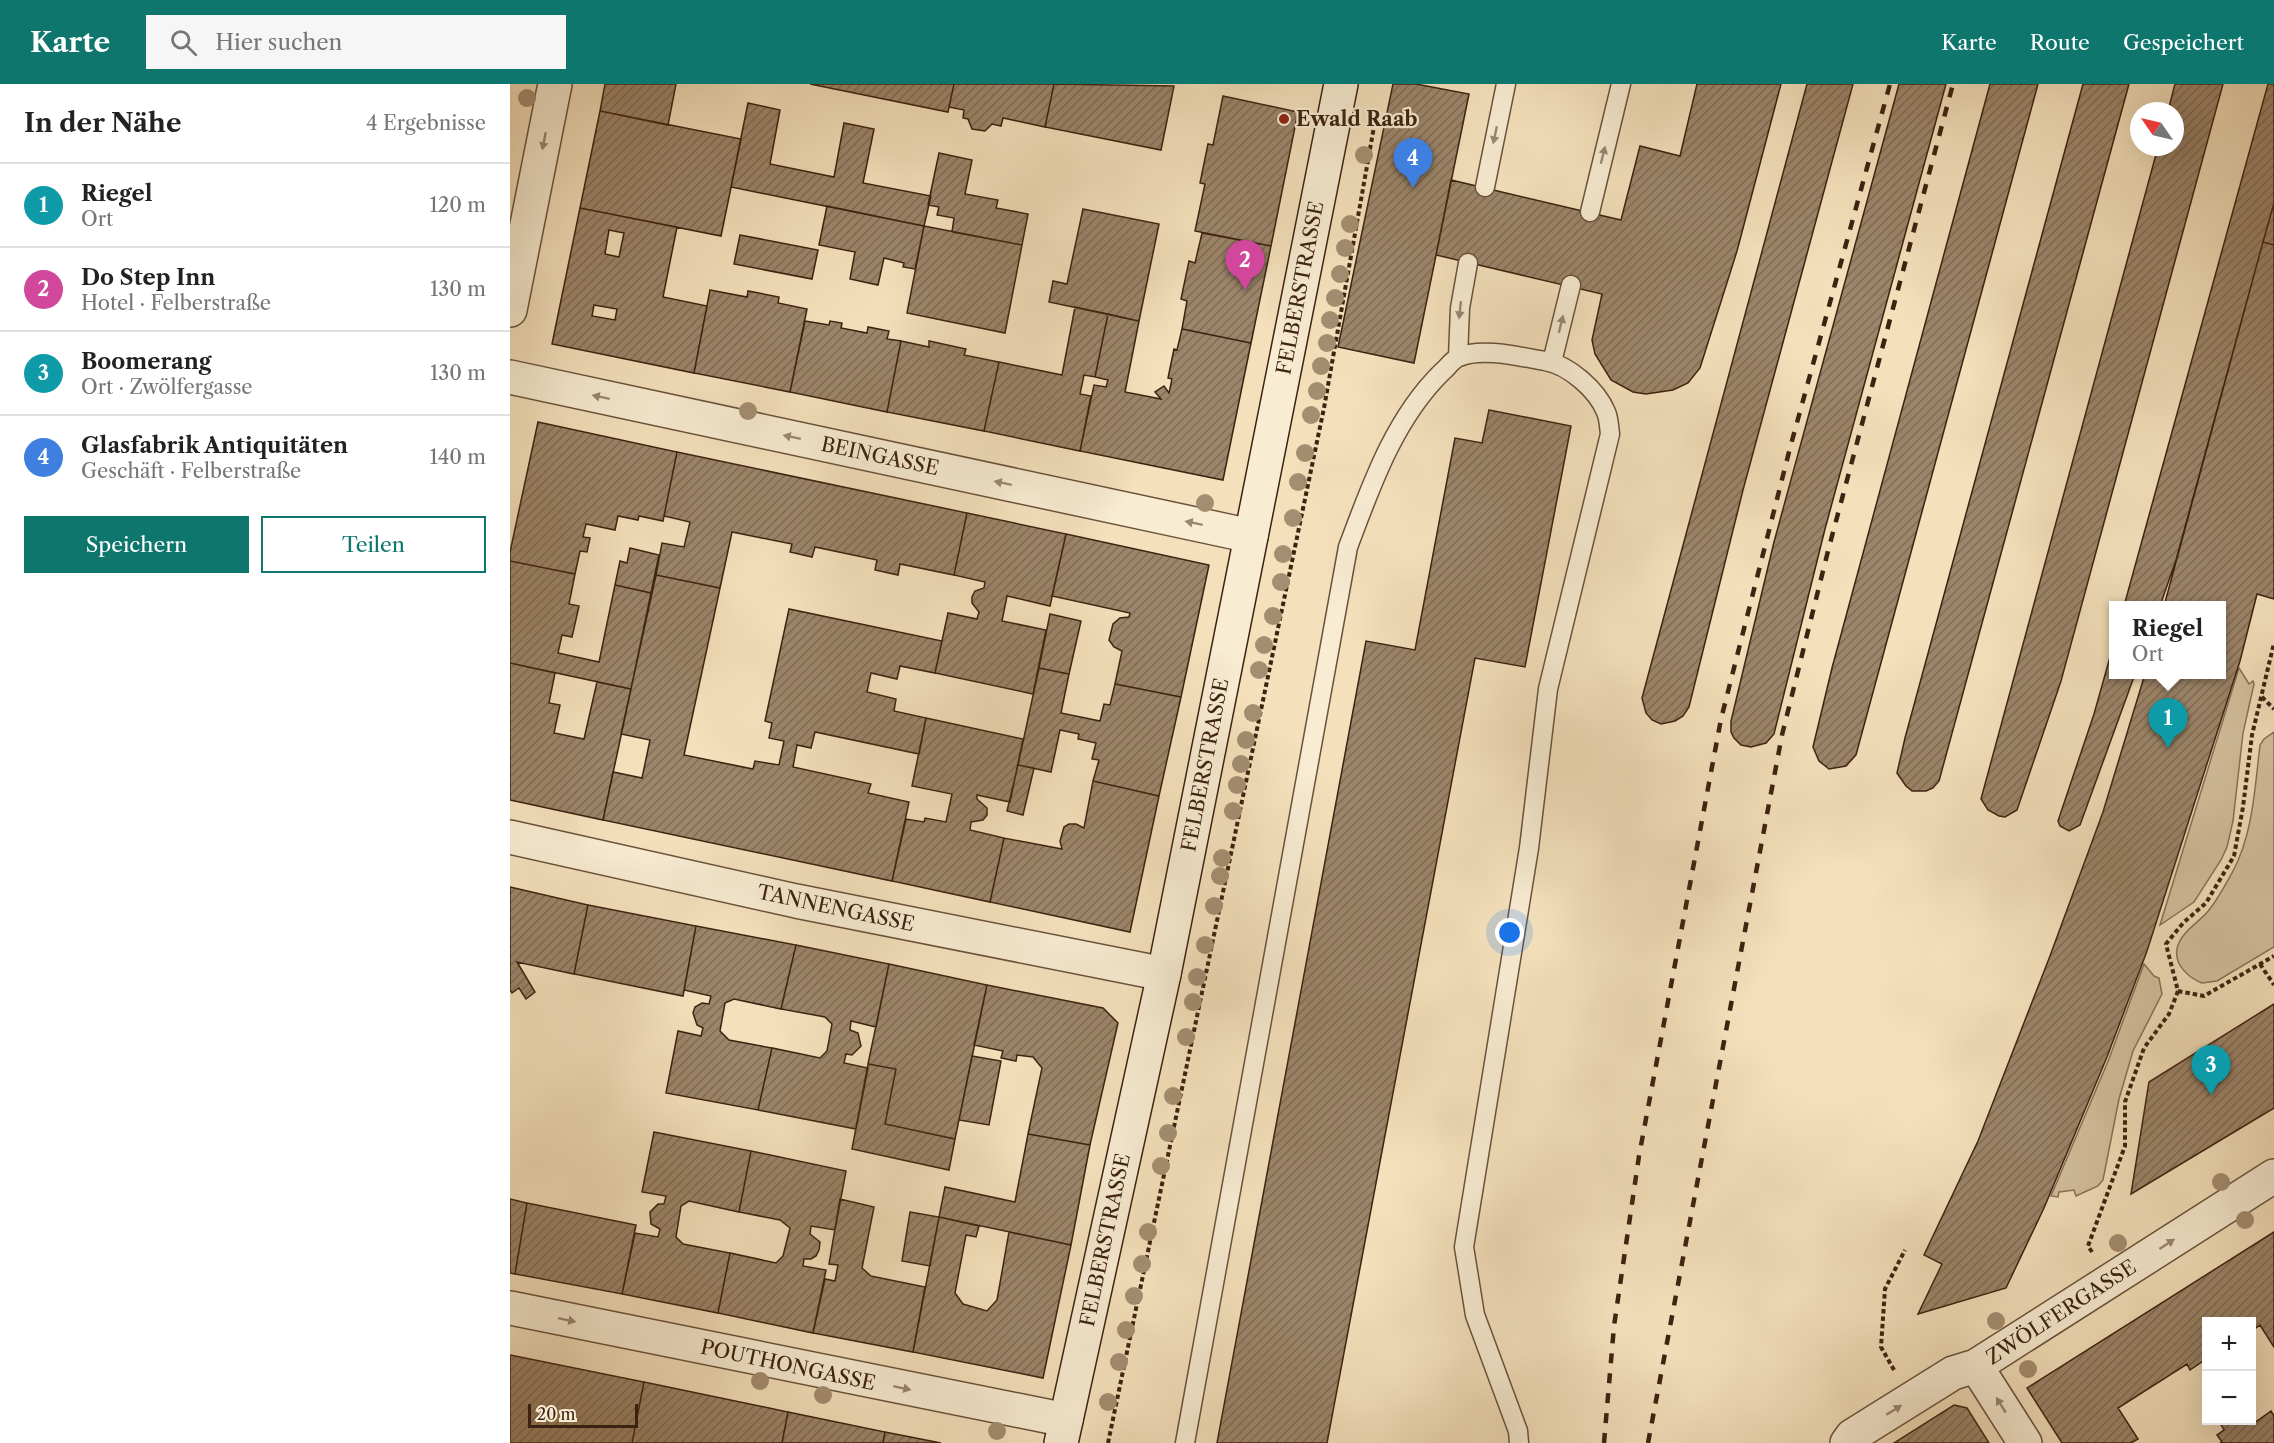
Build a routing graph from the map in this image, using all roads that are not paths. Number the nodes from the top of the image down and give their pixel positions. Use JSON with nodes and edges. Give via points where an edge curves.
{"nodes":[{"id":1,"x":555,"y":84,"type":"edge"},
{"id":2,"x":1340,"y":84,"type":"edge"},
{"id":3,"x":1506,"y":84,"type":"edge"},
{"id":4,"x":1621,"y":84,"type":"edge"},
{"id":5,"x":1485,"y":187,"type":"dead end"},
{"id":6,"x":1590,"y":212,"type":"dead end"},
{"id":7,"x":1468,"y":263,"type":"dead end"},
{"id":8,"x":1571,"y":285,"type":"dead end"},
{"id":9,"x":510,"y":310,"type":"edge"},
{"id":10,"x":1458,"y":357,"type":"junction"},
{"id":11,"x":1552,"y":362,"type":"junction"},
{"id":12,"x":510,"y":377,"type":"edge"},
{"id":13,"x":1251,"y":536,"type":"junction"},
{"id":14,"x":510,"y":837,"type":"edge"},
{"id":15,"x":1164,"y":974,"type":"junction"},
{"id":16,"x":2274,"y":1176,"type":"edge"},
{"id":17,"x":510,"y":1308,"type":"edge"},
{"id":18,"x":1976,"y":1366,"type":"junction"},
{"id":19,"x":1063,"y":1432,"type":"edge"},
{"id":20,"x":1185,"y":1443,"type":"edge"},
{"id":21,"x":1519,"y":1443,"type":"edge"},
{"id":22,"x":1847,"y":1443,"type":"edge"},
{"id":23,"x":2025,"y":1443,"type":"edge"}],
"edges":[{"from":1,"to":9,"type":"street","one_way":true},
{"from":2,"to":13,"type":"street","name":"FELBERSTRASSE"},
{"from":3,"to":5,"type":"lane","one_way":true},
{"from":6,"to":4,"type":"lane","one_way":true},
{"from":7,"to":10,"type":"lane","one_way":true,"via":[[1460,308]]},
{"from":11,"to":8,"type":"lane","one_way":true},
{"from":10,"to":11,"type":"lane","via":[[1482,353]]},
{"from":10,"to":20,"type":"lane","via":[[1429,385],[1406,416],[1372,484],[1348,547]]},
{"from":11,"to":21,"type":"lane","via":[[1595,394],[1606,413],[1610,434],[1548,689],[1529,848],[1464,1247],[1475,1315]]},
{"from":13,"to":12,"type":"street","name":"BEINGASSE","one_way":true},
{"from":13,"to":15,"type":"street","name":"FELBERSTRASSE"},
{"from":14,"to":15,"type":"street","name":"TANNENGASSE","via":[[796,901]]},
{"from":15,"to":19,"type":"street","name":"FELBERSTRASSE"},
{"from":18,"to":16,"type":"street","name":"ZWÖLFERGASSE","one_way":true},
{"from":17,"to":19,"type":"street","name":"POUTHONGASSE","one_way":true},
{"from":22,"to":18,"type":"street","name":"ZWÖLFERGASSE","one_way":true,"via":[[1852,1436],[1953,1373]]},
{"from":23,"to":18,"type":"street","one_way":true}]}
